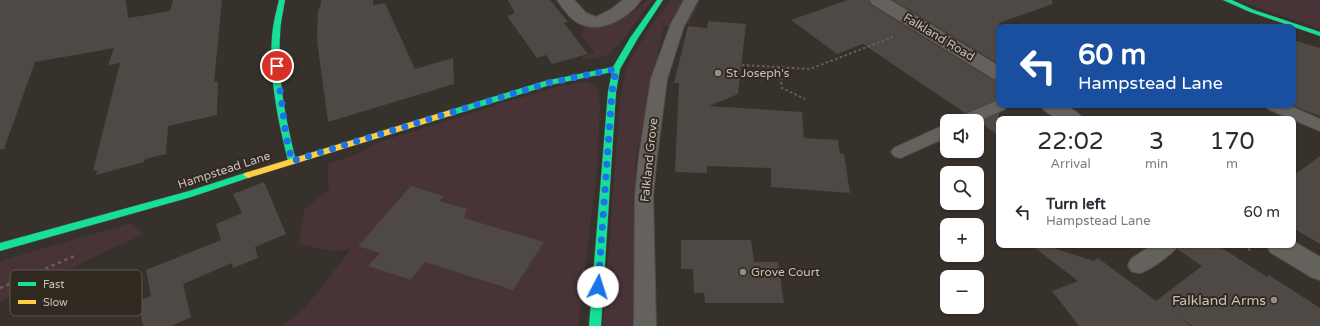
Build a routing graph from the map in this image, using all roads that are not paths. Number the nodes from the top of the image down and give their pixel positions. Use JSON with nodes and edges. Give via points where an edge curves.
{"nodes":[{"id":1,"x":282,"y":0,"type":"edge"},
{"id":2,"x":565,"y":0,"type":"edge"},
{"id":3,"x":633,"y":0,"type":"edge"},
{"id":4,"x":660,"y":0,"type":"edge"},
{"id":5,"x":691,"y":0,"type":"edge"},
{"id":6,"x":878,"y":0,"type":"edge"},
{"id":7,"x":1226,"y":0,"type":"edge"},
{"id":8,"x":1290,"y":24,"type":"edge"},
{"id":9,"x":1296,"y":26,"type":"edge"},
{"id":10,"x":1320,"y":34,"type":"edge"},
{"id":11,"x":616,"y":69,"type":"junction"},
{"id":12,"x":996,"y":72,"type":"edge"},
{"id":13,"x":996,"y":106,"type":"edge"},
{"id":14,"x":1055,"y":108,"type":"edge"},
{"id":15,"x":1281,"y":108,"type":"edge"},
{"id":16,"x":980,"y":114,"type":"edge"},
{"id":17,"x":1067,"y":116,"type":"edge"},
{"id":18,"x":1320,"y":126,"type":"edge"},
{"id":19,"x":940,"y":133,"type":"edge"},
{"id":20,"x":900,"y":152,"type":"dead end"},
{"id":21,"x":292,"y":161,"type":"junction"},
{"id":22,"x":0,"y":247,"type":"edge"},
{"id":23,"x":1164,"y":248,"type":"edge"},
{"id":24,"x":1284,"y":248,"type":"edge"},
{"id":25,"x":1138,"y":265,"type":"dead end"},
{"id":26,"x":1320,"y":270,"type":"edge"},
{"id":27,"x":595,"y":326,"type":"edge"},
{"id":28,"x":645,"y":326,"type":"edge"}],
"edges":[{"from":1,"to":21,"type":"street","via":[[276,37],[277,77]]},
{"from":2,"to":3,"type":"street","via":[[583,19],[595,22],[611,17]]},
{"from":4,"to":11,"type":"street"},
{"from":5,"to":28,"type":"lane","name":"Falkland Grove","via":[[677,26],[660,79],[649,149],[644,196]]},
{"from":6,"to":12,"type":"street","name":"Falkland Road"},
{"from":7,"to":8,"type":"street"},
{"from":9,"to":10,"type":"street"},
{"from":11,"to":21,"type":"street","name":"Hampstead Lane","via":[[548,83]]},
{"from":11,"to":27,"type":"street","via":[[612,92]]},
{"from":13,"to":16,"type":"lane"},
{"from":14,"to":17,"type":"street"},
{"from":15,"to":18,"type":"lane"},
{"from":19,"to":20,"type":"lane"},
{"from":21,"to":22,"type":"street","name":"Hampstead Lane","via":[[191,194]]},
{"from":23,"to":25,"type":"lane"},
{"from":24,"to":26,"type":"street"}]}
